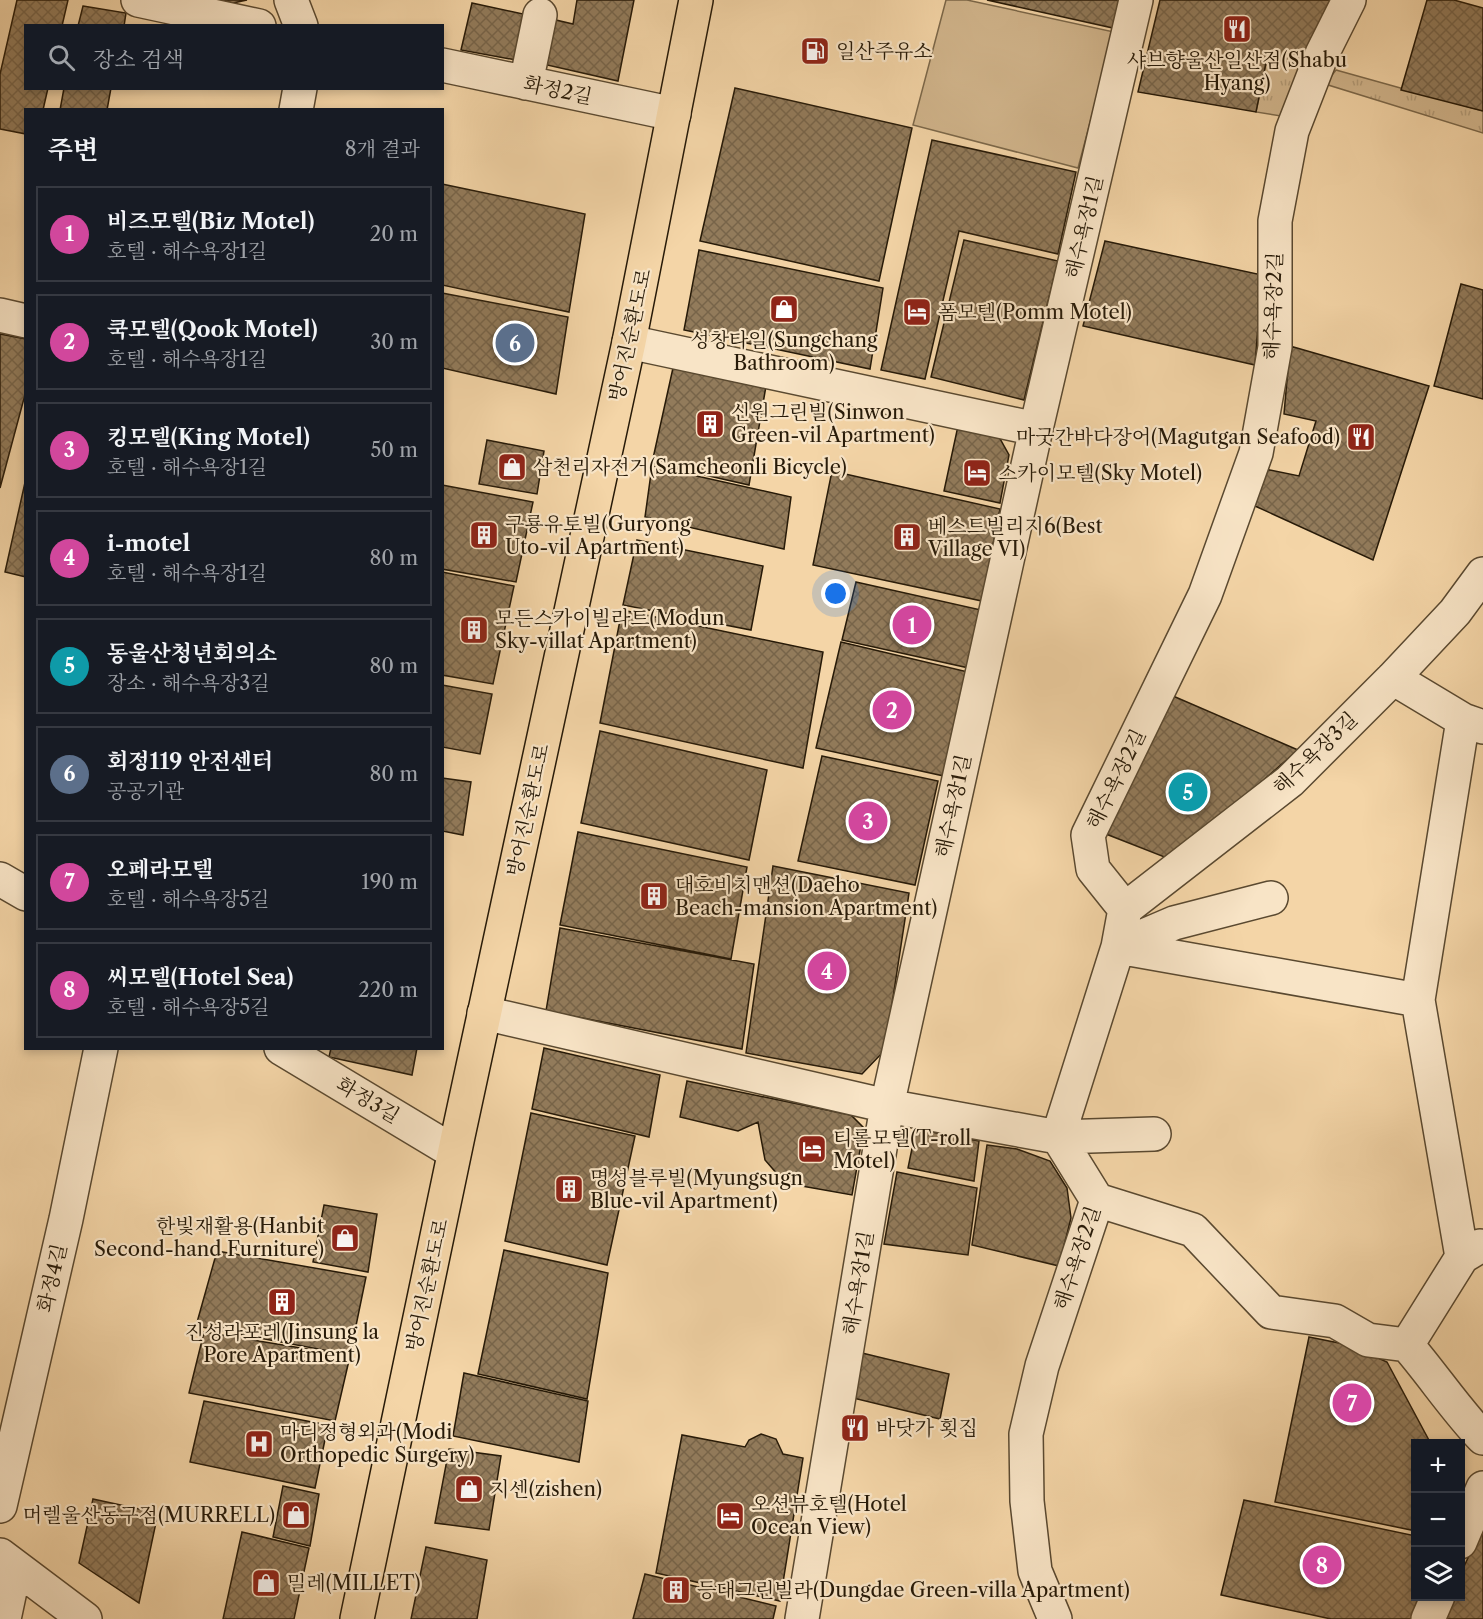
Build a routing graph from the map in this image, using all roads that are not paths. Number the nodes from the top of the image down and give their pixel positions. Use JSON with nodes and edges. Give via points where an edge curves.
{"nodes":[{"id":1,"x":138,"y":0,"type":"edge"},
{"id":2,"x":291,"y":0,"type":"edge"},
{"id":3,"x":696,"y":0,"type":"edge"},
{"id":4,"x":1136,"y":0,"type":"edge"},
{"id":5,"x":1349,"y":0,"type":"edge"},
{"id":6,"x":540,"y":15,"type":"dead end"},
{"id":7,"x":251,"y":24,"type":"edge"},
{"id":8,"x":300,"y":24,"type":"edge"},
{"id":9,"x":444,"y":65,"type":"edge"},
{"id":10,"x":526,"y":83,"type":"junction"},
{"id":11,"x":300,"y":90,"type":"edge"},
{"id":12,"x":296,"y":108,"type":"edge"},
{"id":13,"x":674,"y":114,"type":"junction"},
{"id":14,"x":0,"y":315,"type":"edge"},
{"id":15,"x":24,"y":321,"type":"edge"},
{"id":16,"x":629,"y":342,"type":"junction"},
{"id":17,"x":1036,"y":429,"type":"junction"},
{"id":18,"x":1483,"y":574,"type":"edge"},
{"id":19,"x":1393,"y":678,"type":"junction"},
{"id":20,"x":1473,"y":724,"type":"edge"},
{"id":21,"x":0,"y":879,"type":"edge"},
{"id":22,"x":24,"y":893,"type":"edge"},
{"id":23,"x":1271,"y":898,"type":"dead end"},
{"id":24,"x":1125,"y":909,"type":"junction"},
{"id":25,"x":1118,"y":947,"type":"junction"},
{"id":26,"x":1418,"y":1000,"type":"junction"},
{"id":27,"x":484,"y":1013,"type":"junction"},
{"id":28,"x":101,"y":1050,"type":"edge"},
{"id":29,"x":284,"y":1050,"type":"edge"},
{"id":30,"x":887,"y":1106,"type":"junction"},
{"id":31,"x":1154,"y":1134,"type":"dead end"},
{"id":32,"x":1058,"y":1137,"type":"junction"},
{"id":33,"x":454,"y":1152,"type":"junction"},
{"id":34,"x":1097,"y":1200,"type":"junction"},
{"id":35,"x":1473,"y":1250,"type":"edge"},
{"id":36,"x":1407,"y":1345,"type":"junction"},
{"id":37,"x":1483,"y":1438,"type":"edge"},
{"id":38,"x":1483,"y":1488,"type":"edge"},
{"id":39,"x":0,"y":1506,"type":"edge"},
{"id":40,"x":1465,"y":1532,"type":"edge"},
{"id":41,"x":8,"y":1561,"type":"edge"},
{"id":42,"x":1436,"y":1601,"type":"edge"},
{"id":43,"x":4,"y":1619,"type":"edge"},
{"id":44,"x":85,"y":1619,"type":"edge"},
{"id":45,"x":357,"y":1619,"type":"edge"},
{"id":46,"x":802,"y":1619,"type":"edge"},
{"id":47,"x":1055,"y":1619,"type":"edge"},
{"id":48,"x":1428,"y":1619,"type":"edge"}],
"edges":[{"from":1,"to":7,"type":"street"},
{"from":2,"to":8,"type":"street"},
{"from":3,"to":13,"type":"main road","name":"방어진순환도로"},
{"from":4,"to":17,"type":"street","name":"해수욕장1길"},
{"from":5,"to":24,"type":"street","name":"해수욕장2길","via":[[1292,131],[1275,221],[1275,347],[1256,453],[1205,596],[1088,835],[1093,869]]},
{"from":6,"to":10,"type":"street"},
{"from":9,"to":10,"type":"street","name":"화정2길"},
{"from":10,"to":13,"type":"street","name":"화정2길"},
{"from":11,"to":12,"type":"street"},
{"from":13,"to":16,"type":"main road","name":"방어진순환도로"},
{"from":14,"to":15,"type":"street"},
{"from":16,"to":17,"type":"street"},
{"from":16,"to":27,"type":"main road","name":"방어진순환도로"},
{"from":17,"to":30,"type":"street","name":"해수욕장1길"},
{"from":18,"to":19,"type":"street","name":"해수욕장3길","via":[[1455,612]]},
{"from":19,"to":20,"type":"street"},
{"from":19,"to":24,"type":"street","name":"해수욕장3길","via":[[1290,781]]},
{"from":20,"to":26,"type":"street"},
{"from":21,"to":22,"type":"street"},
{"from":23,"to":25,"type":"street","via":[[1174,923]]},
{"from":24,"to":25,"type":"street"},
{"from":25,"to":26,"type":"street"},
{"from":25,"to":32,"type":"street"},
{"from":26,"to":35,"type":"street"},
{"from":27,"to":30,"type":"street"},
{"from":27,"to":33,"type":"main road","name":"방어진순환도로"},
{"from":28,"to":39,"type":"street","name":"화정4길"},
{"from":29,"to":33,"type":"street","name":"화정3길"},
{"from":30,"to":32,"type":"street"},
{"from":30,"to":46,"type":"street","name":"해수욕장1길"},
{"from":31,"to":32,"type":"street"},
{"from":32,"to":34,"type":"street","name":"해수욕장2길"},
{"from":33,"to":45,"type":"main road","name":"방어진순환도로"},
{"from":34,"to":36,"type":"street","via":[[1193,1230],[1271,1312],[1335,1322],[1368,1340]]},
{"from":34,"to":47,"type":"street","name":"해수욕장2길","via":[[1042,1366],[1026,1434],[1026,1501],[1035,1571]]},
{"from":35,"to":36,"type":"street"},
{"from":36,"to":37,"type":"street"},
{"from":38,"to":40,"type":"street"},
{"from":41,"to":43,"type":"street"},
{"from":41,"to":44,"type":"street"},
{"from":42,"to":48,"type":"street"}]}
